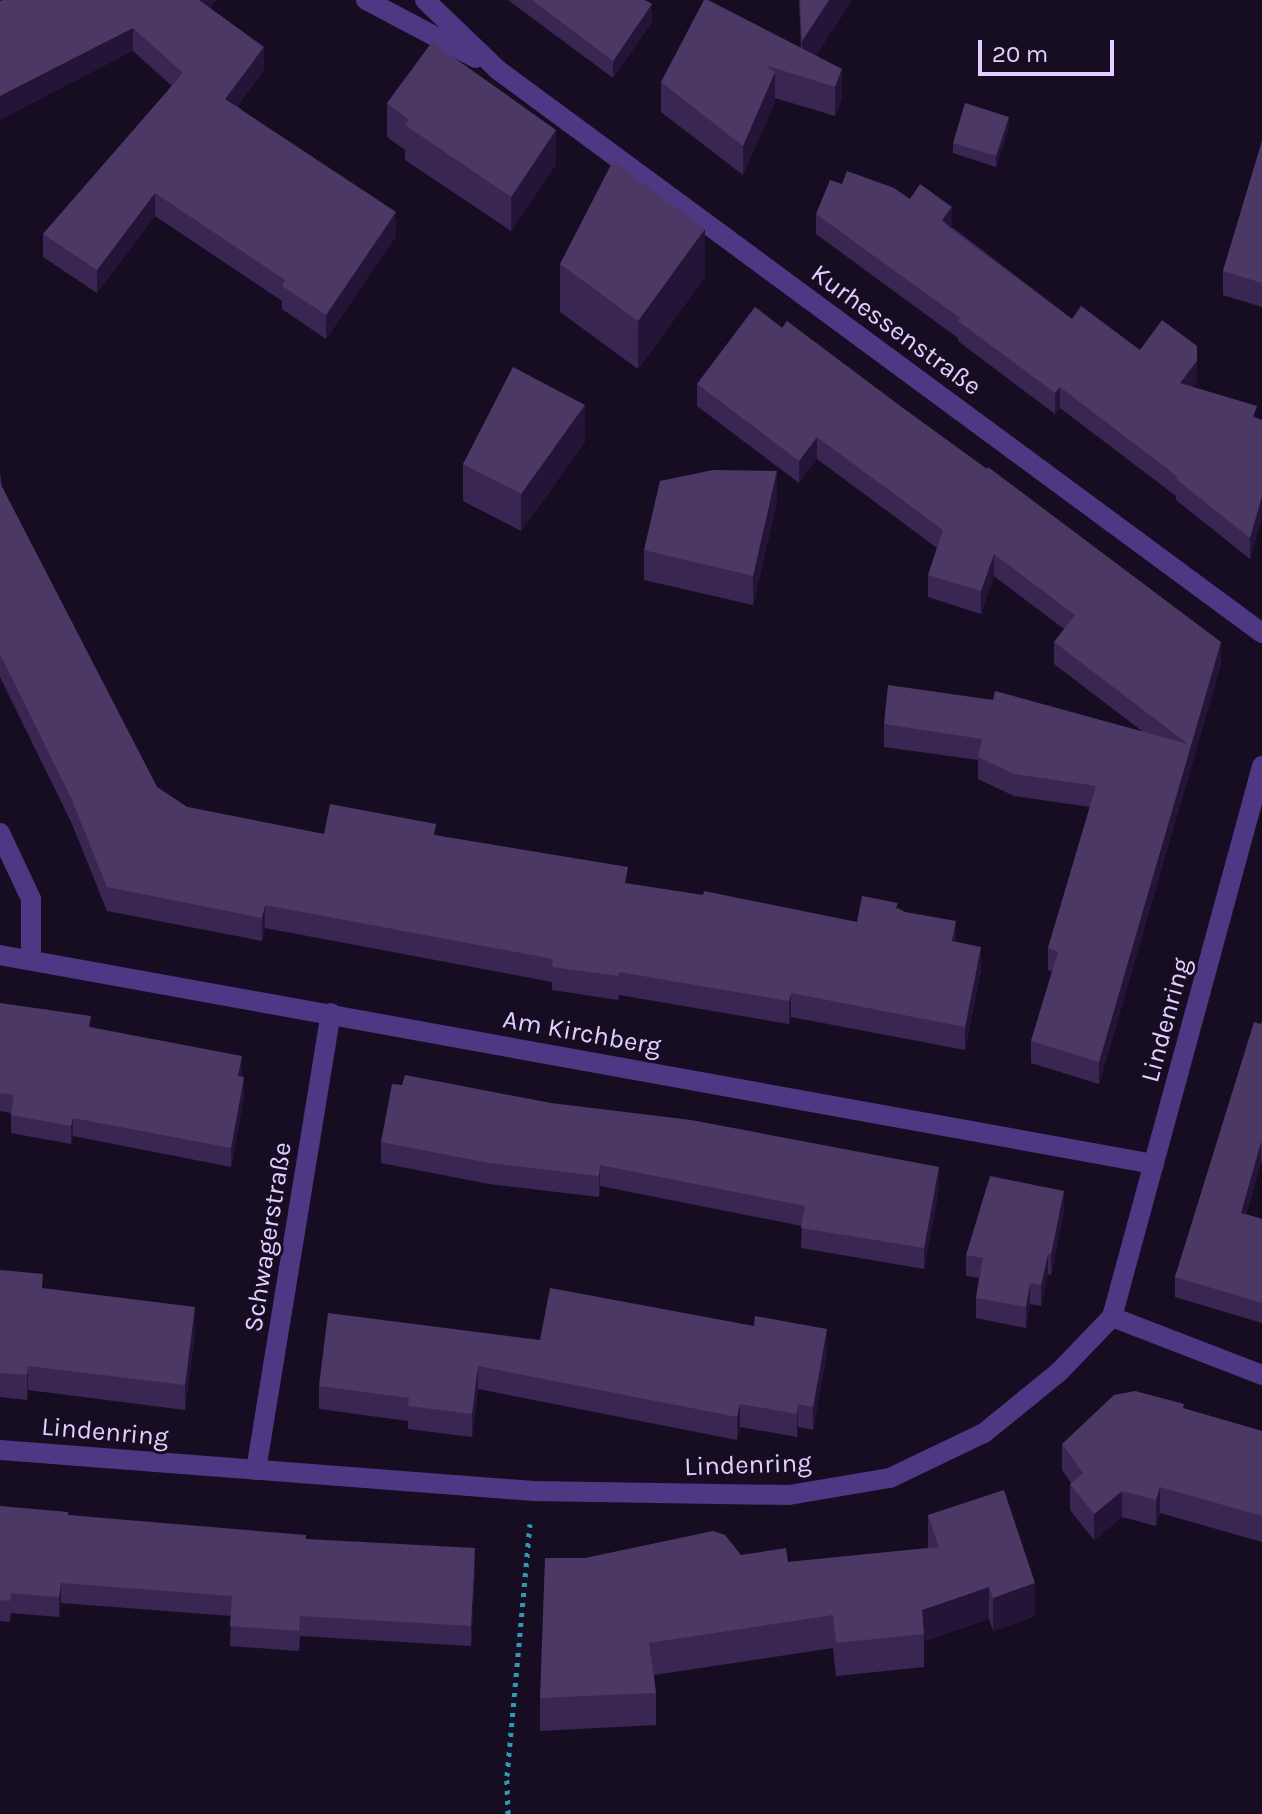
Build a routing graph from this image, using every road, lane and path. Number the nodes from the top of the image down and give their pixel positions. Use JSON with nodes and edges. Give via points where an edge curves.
{"nodes":[{"id":1,"x":366,"y":0,"type":"edge"},
{"id":2,"x":425,"y":0,"type":"edge"},
{"id":3,"x":498,"y":70,"type":"junction"},
{"id":4,"x":1262,"y":633,"type":"edge"},
{"id":5,"x":1262,"y":766,"type":"edge"},
{"id":6,"x":0,"y":833,"type":"edge"},
{"id":7,"x":0,"y":955,"type":"edge"},
{"id":8,"x":31,"y":960,"type":"junction"},
{"id":9,"x":331,"y":1013,"type":"junction"},
{"id":10,"x":1154,"y":1164,"type":"junction"},
{"id":11,"x":1112,"y":1317,"type":"junction"},
{"id":12,"x":1262,"y":1375,"type":"edge"},
{"id":13,"x":0,"y":1450,"type":"edge"},
{"id":14,"x":256,"y":1470,"type":"junction"},
{"id":15,"x":533,"y":1491,"type":"junction"},
{"id":16,"x":508,"y":1814,"type":"edge"}],
"edges":[{"from":1,"to":3,"type":"street","name":"Kurhessenstraße"},
{"from":2,"to":3,"type":"street","name":"Kurhessenstraße"},
{"from":3,"to":4,"type":"street","name":"Kurhessenstraße"},
{"from":5,"to":10,"type":"street","name":"Lindenring"},
{"from":6,"to":8,"type":"street","via":[[31,899]]},
{"from":7,"to":8,"type":"street","name":"Am Kirchberg"},
{"from":8,"to":9,"type":"street","name":"Am Kirchberg"},
{"from":9,"to":10,"type":"street","name":"Am Kirchberg"},
{"from":9,"to":14,"type":"street","name":"Schwagerstraße"},
{"from":10,"to":11,"type":"street","name":"Lindenring"},
{"from":11,"to":12,"type":"street"},
{"from":11,"to":15,"type":"street","name":"Lindenring","via":[[1059,1372],[984,1433],[890,1478],[789,1495]]},
{"from":13,"to":14,"type":"street","name":"Lindenring"},
{"from":14,"to":15,"type":"street","name":"Lindenring"},
{"from":15,"to":16,"type":"path"}]}
